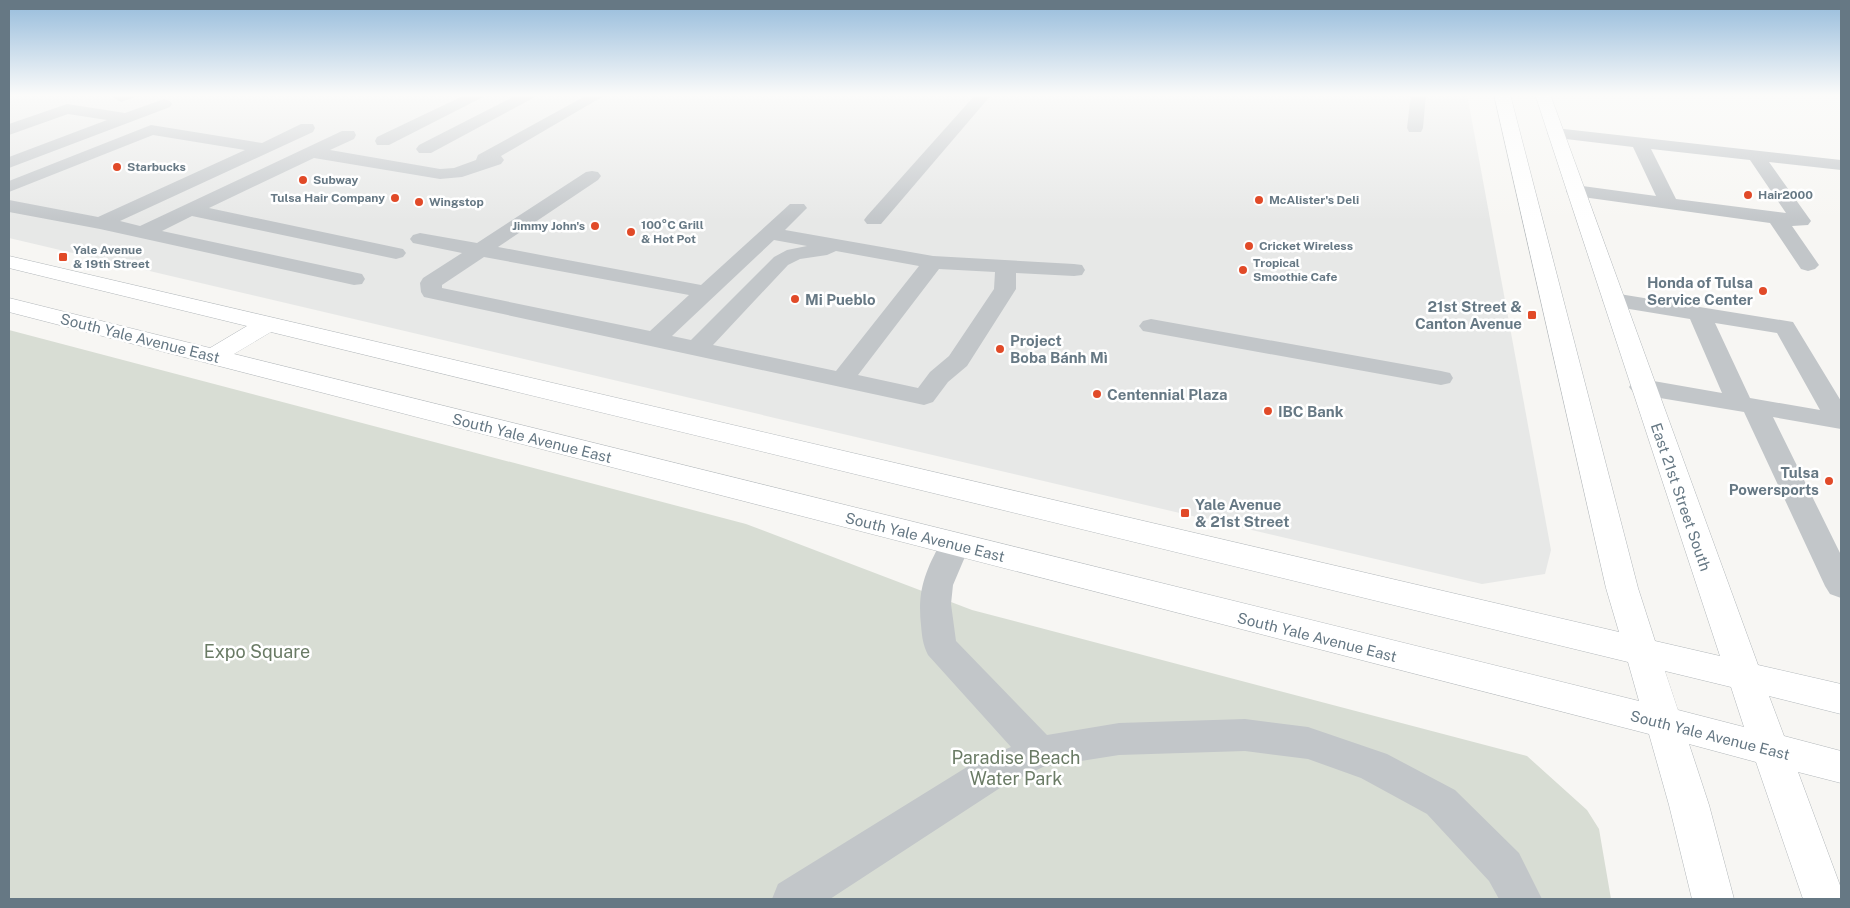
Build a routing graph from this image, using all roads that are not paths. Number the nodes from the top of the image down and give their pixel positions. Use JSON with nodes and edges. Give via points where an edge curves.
{"nodes":[{"id":1,"x":79,"y":136,"type":"edge"},
{"id":2,"x":135,"y":136,"type":"edge"},
{"id":3,"x":191,"y":136,"type":"edge"},
{"id":4,"x":289,"y":136,"type":"edge"},
{"id":5,"x":345,"y":136,"type":"edge"},
{"id":6,"x":392,"y":136,"type":"edge"},
{"id":7,"x":448,"y":136,"type":"edge"},
{"id":8,"x":528,"y":136,"type":"edge"},
{"id":9,"x":947,"y":136,"type":"edge"},
{"id":10,"x":1534,"y":136,"type":"edge"},
{"id":11,"x":1536,"y":136,"type":"edge"},
{"id":12,"x":1565,"y":136,"type":"edge"},
{"id":13,"x":383,"y":141,"type":"dead end"},
{"id":14,"x":1639,"y":142,"type":"junction"},
{"id":15,"x":264,"y":148,"type":"junction"},
{"id":16,"x":425,"y":148,"type":"dead end"},
{"id":17,"x":312,"y":152,"type":"junction"},
{"id":18,"x":1756,"y":156,"type":"junction"},
{"id":19,"x":9,"y":163,"type":"edge"},
{"id":20,"x":1841,"y":165,"type":"edge"},
{"id":21,"x":592,"y":176,"type":"dead end"},
{"id":22,"x":9,"y":188,"type":"edge"},
{"id":23,"x":1575,"y":191,"type":"junction"},
{"id":24,"x":1669,"y":204,"type":"junction"},
{"id":25,"x":9,"y":206,"type":"edge"},
{"id":26,"x":797,"y":208,"type":"dead end"},
{"id":27,"x":189,"y":210,"type":"junction"},
{"id":28,"x":1777,"y":218,"type":"junction"},
{"id":29,"x":874,"y":220,"type":"dead end"},
{"id":30,"x":100,"y":223,"type":"junction"},
{"id":31,"x":143,"y":232,"type":"junction"},
{"id":32,"x":769,"y":233,"type":"junction"},
{"id":33,"x":420,"y":239,"type":"dead end"},
{"id":34,"x":840,"y":246,"type":"junction"},
{"id":35,"x":481,"y":250,"type":"junction"},
{"id":36,"x":396,"y":254,"type":"dead end"},
{"id":37,"x":9,"y":262,"type":"edge"},
{"id":38,"x":933,"y":262,"type":"junction"},
{"id":39,"x":1808,"y":265,"type":"dead end"},
{"id":40,"x":1006,"y":266,"type":"junction"},
{"id":41,"x":1074,"y":270,"type":"dead end"},
{"id":42,"x":354,"y":279,"type":"dead end"},
{"id":43,"x":706,"y":292,"type":"junction"},
{"id":44,"x":1613,"y":300,"type":"junction"},
{"id":45,"x":9,"y":305,"type":"edge"},
{"id":46,"x":1699,"y":314,"type":"junction"},
{"id":47,"x":268,"y":324,"type":"junction"},
{"id":48,"x":1151,"y":326,"type":"dead end"},
{"id":49,"x":654,"y":340,"type":"junction"},
{"id":50,"x":696,"y":349,"type":"junction"},
{"id":51,"x":212,"y":357,"type":"junction"},
{"id":52,"x":1441,"y":378,"type":"dead end"},
{"id":53,"x":842,"y":380,"type":"junction"},
{"id":54,"x":1642,"y":387,"type":"junction"},
{"id":55,"x":1747,"y":405,"type":"junction"},
{"id":56,"x":1841,"y":421,"type":"edge"},
{"id":57,"x":956,"y":545,"type":"junction"},
{"id":58,"x":1841,"y":586,"type":"edge"},
{"id":59,"x":1642,"y":653,"type":"junction"},
{"id":60,"x":1744,"y":676,"type":"junction"},
{"id":61,"x":1841,"y":699,"type":"edge"},
{"id":62,"x":1664,"y":724,"type":"junction"},
{"id":63,"x":1772,"y":750,"type":"junction"},
{"id":64,"x":1039,"y":752,"type":"junction"},
{"id":65,"x":1841,"y":767,"type":"edge"},
{"id":66,"x":793,"y":899,"type":"edge"},
{"id":67,"x":1521,"y":899,"type":"edge"},
{"id":68,"x":1713,"y":899,"type":"edge"},
{"id":69,"x":1824,"y":899,"type":"edge"}],
"edges":[{"from":1,"to":19,"type":"street"},
{"from":2,"to":22,"type":"street"},
{"from":3,"to":15,"type":"street"},
{"from":4,"to":15,"type":"street"},
{"from":5,"to":17,"type":"street"},
{"from":6,"to":13,"type":"street"},
{"from":7,"to":16,"type":"street"},
{"from":8,"to":17,"type":"street","via":[[489,160],[456,173],[440,174]]},
{"from":9,"to":29,"type":"street"},
{"from":10,"to":59,"type":"main road","name":"East 21st Street South","via":[[1622,588]]},
{"from":11,"to":23,"type":"main road","name":"East 21st Street South"},
{"from":12,"to":14,"type":"street"},
{"from":14,"to":18,"type":"street"},
{"from":14,"to":24,"type":"street"},
{"from":15,"to":30,"type":"street"},
{"from":17,"to":27,"type":"street"},
{"from":18,"to":20,"type":"street"},
{"from":18,"to":28,"type":"street","via":[[1801,221]]},
{"from":21,"to":35,"type":"street"},
{"from":23,"to":24,"type":"street"},
{"from":23,"to":44,"type":"main road","name":"East 21st Street South"},
{"from":24,"to":28,"type":"street"},
{"from":25,"to":30,"type":"street"},
{"from":26,"to":32,"type":"street"},
{"from":27,"to":31,"type":"street"},
{"from":27,"to":36,"type":"street"},
{"from":28,"to":39,"type":"street"},
{"from":30,"to":31,"type":"street"},
{"from":31,"to":42,"type":"street"},
{"from":32,"to":34,"type":"street"},
{"from":32,"to":43,"type":"street"},
{"from":33,"to":35,"type":"street"},
{"from":34,"to":38,"type":"street"},
{"from":34,"to":50,"type":"street","via":[[785,258]]},
{"from":35,"to":43,"type":"street"},
{"from":35,"to":49,"type":"street","via":[[431,283],[432,292]]},
{"from":37,"to":47,"type":"main road"},
{"from":38,"to":40,"type":"street"},
{"from":38,"to":53,"type":"street"},
{"from":40,"to":41,"type":"street"},
{"from":40,"to":53,"type":"street","via":[[1005,289],[958,361],[939,377],[924,397]]},
{"from":43,"to":49,"type":"street"},
{"from":44,"to":46,"type":"street"},
{"from":44,"to":54,"type":"main road","name":"East 21st Street South"},
{"from":45,"to":51,"type":"main road","name":"South Yale Avenue East"},
{"from":46,"to":55,"type":"street"},
{"from":46,"to":56,"type":"street","via":[[1785,327]]},
{"from":47,"to":51,"type":"main road"},
{"from":47,"to":59,"type":"main road"},
{"from":48,"to":52,"type":"street"},
{"from":49,"to":50,"type":"street"},
{"from":50,"to":53,"type":"street"},
{"from":51,"to":57,"type":"main road","name":"South Yale Avenue East"},
{"from":54,"to":55,"type":"street"},
{"from":54,"to":60,"type":"main road","name":"East 21st Street South"},
{"from":55,"to":56,"type":"street"},
{"from":55,"to":58,"type":"street"},
{"from":57,"to":62,"type":"main road","name":"South Yale Avenue East"},
{"from":57,"to":64,"type":"street","via":[[937,584],[935,604],[940,646]]},
{"from":59,"to":60,"type":"main road"},
{"from":59,"to":62,"type":"main road","name":"East 21st Street South"},
{"from":60,"to":61,"type":"main road"},
{"from":60,"to":63,"type":"main road","name":"East 21st Street South"},
{"from":62,"to":63,"type":"main road","name":"South Yale Avenue East"},
{"from":62,"to":68,"type":"main road","name":"East 21st Street South"},
{"from":63,"to":65,"type":"main road","name":"South Yale Avenue East"},
{"from":63,"to":69,"type":"main road","name":"East 21st Street South"},
{"from":64,"to":66,"type":"street","via":[[989,774]]},
{"from":64,"to":67,"type":"street","via":[[1119,738],[1245,735],[1308,743],[1374,766],[1441,802],[1504,867]]}]}
